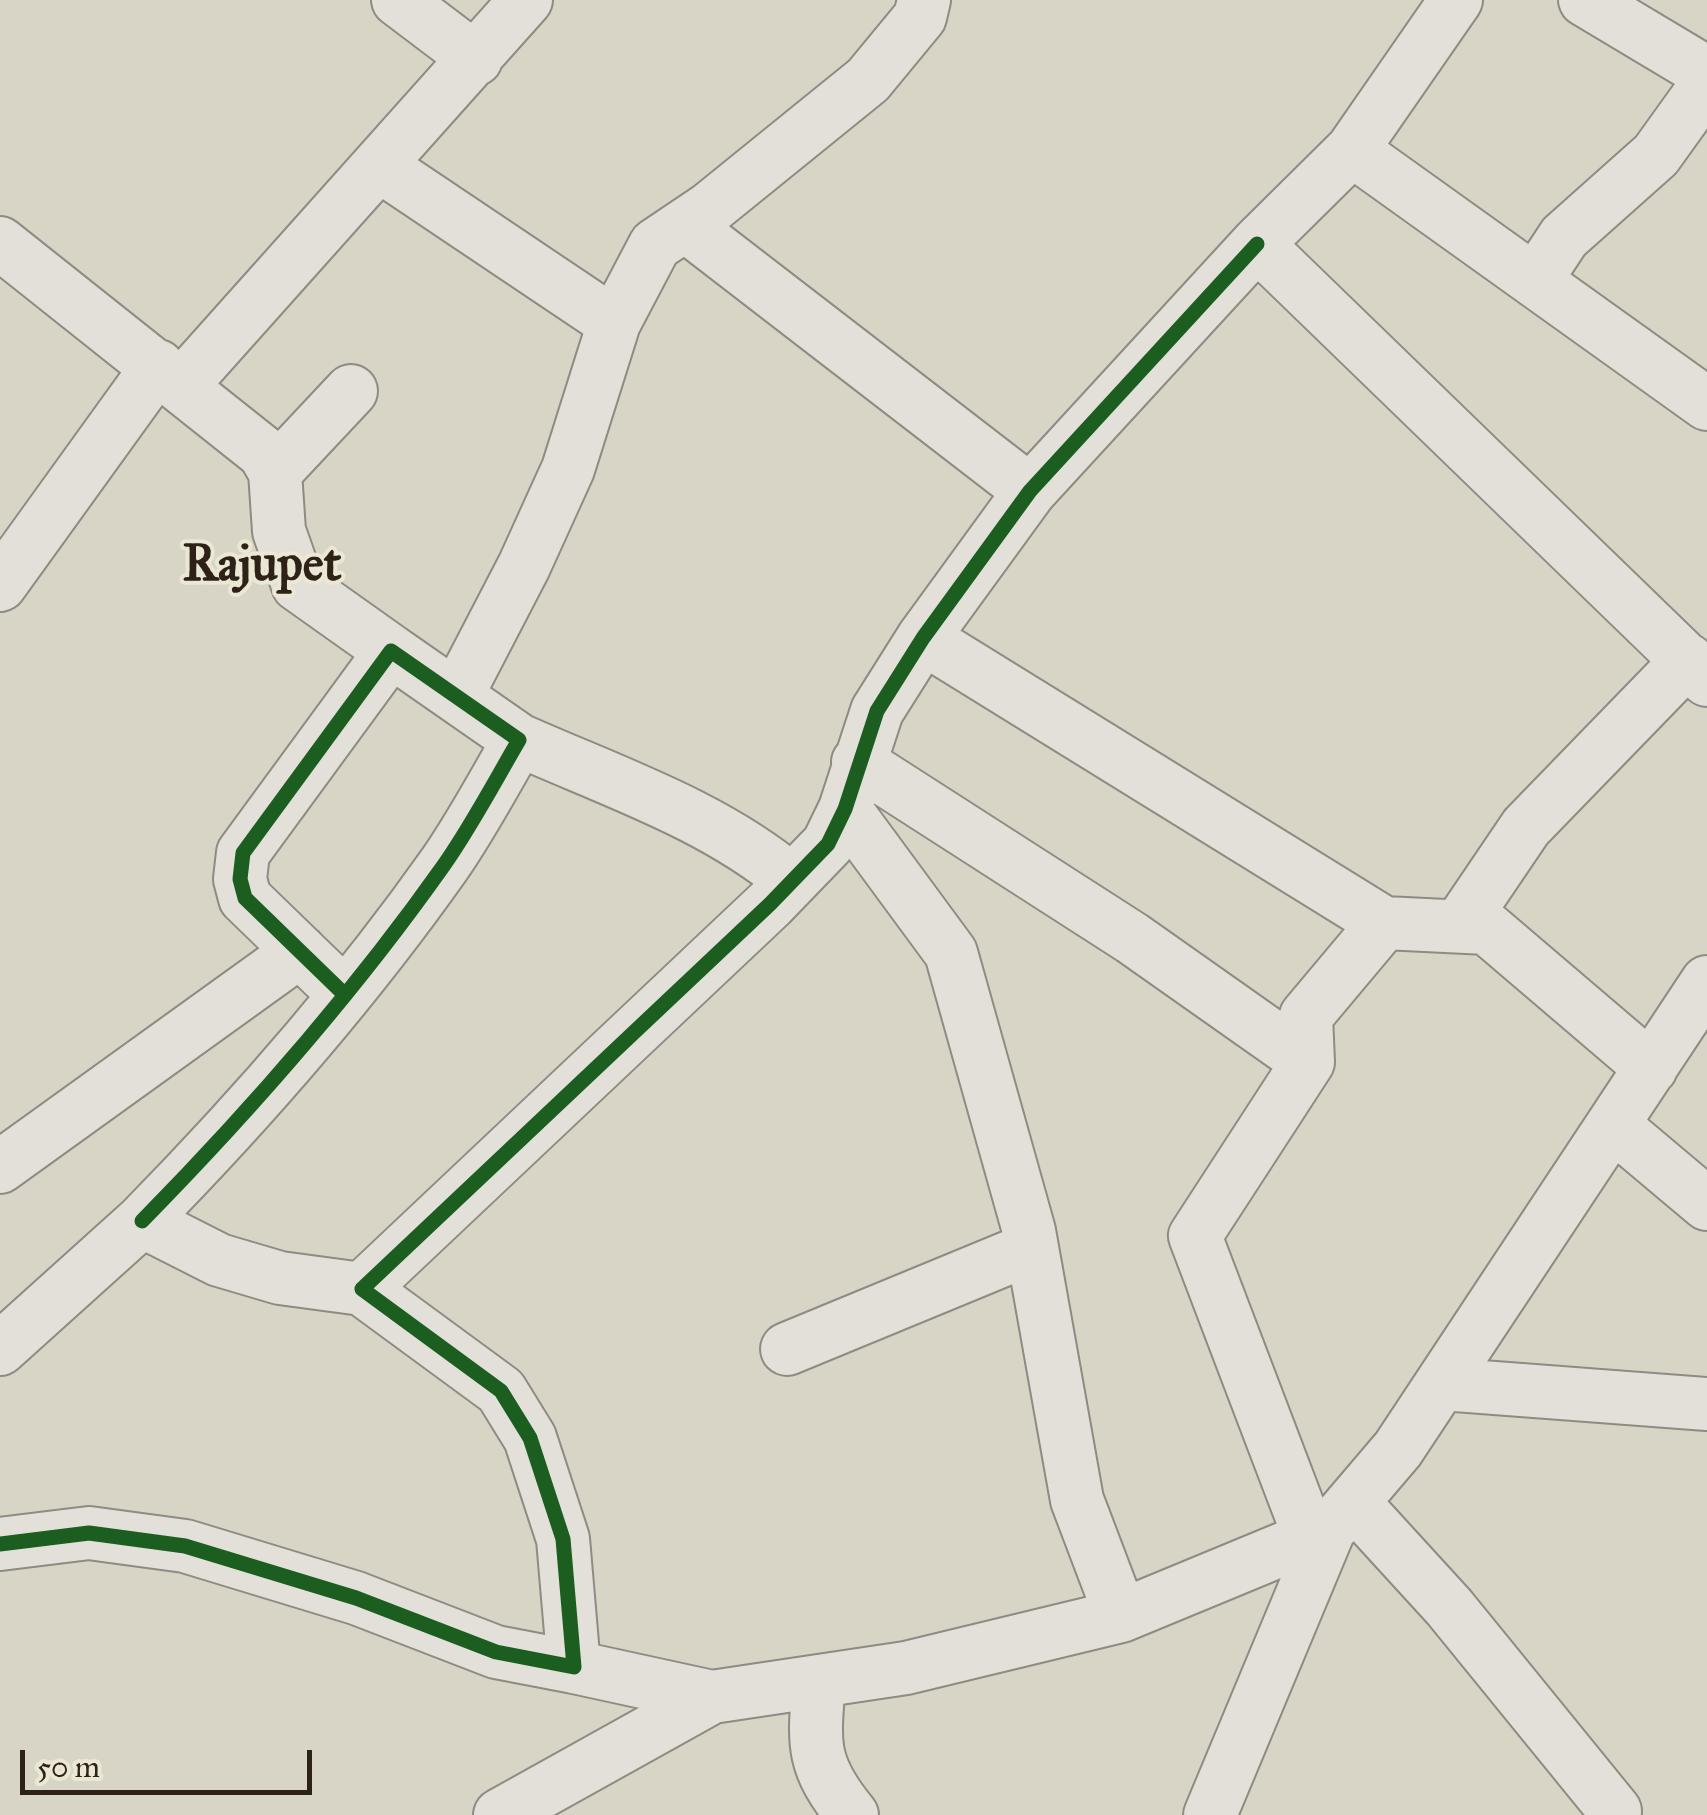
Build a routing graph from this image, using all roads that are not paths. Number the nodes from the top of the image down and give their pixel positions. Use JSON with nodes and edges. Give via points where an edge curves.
{"nodes":[{"id":1,"x":398,"y":0,"type":"edge"},
{"id":2,"x":526,"y":0,"type":"edge"},
{"id":3,"x":924,"y":0,"type":"edge"},
{"id":4,"x":1456,"y":0,"type":"edge"},
{"id":5,"x":1585,"y":0,"type":"edge"},
{"id":6,"x":476,"y":58,"type":"junction"},
{"id":7,"x":1707,"y":73,"type":"edge"},
{"id":8,"x":1707,"y":84,"type":"edge"},
{"id":9,"x":1352,"y":150,"type":"junction"},
{"id":10,"x":380,"y":166,"type":"junction"},
{"id":11,"x":685,"y":225,"type":"junction"},
{"id":12,"x":1257,"y":244,"type":"junction"},
{"id":13,"x":8,"y":263,"type":"edge"},
{"id":14,"x":1535,"y":281,"type":"junction"},
{"id":15,"x":614,"y":323,"type":"junction"},
{"id":16,"x":170,"y":376,"type":"junction"},
{"id":17,"x":351,"y":391,"type":"dead end"},
{"id":18,"x":1707,"y":404,"type":"edge"},
{"id":19,"x":276,"y":472,"type":"junction"},
{"id":20,"x":1030,"y":491,"type":"junction"},
{"id":21,"x":0,"y":585,"type":"edge"},
{"id":22,"x":922,"y":638,"type":"junction"},
{"id":23,"x":391,"y":651,"type":"junction"},
{"id":24,"x":1698,"y":670,"type":"edge"},
{"id":25,"x":457,"y":694,"type":"junction"},
{"id":26,"x":520,"y":740,"type":"junction"},
{"id":27,"x":851,"y":785,"type":"junction"},
{"id":28,"x":792,"y":880,"type":"junction"},
{"id":29,"x":1384,"y":922,"type":"junction"},
{"id":30,"x":1458,"y":926,"type":"junction"},
{"id":31,"x":300,"y":951,"type":"junction"},
{"id":32,"x":1705,"y":986,"type":"edge"},
{"id":33,"x":344,"y":994,"type":"junction"},
{"id":34,"x":1308,"y":1062,"type":"junction"},
{"id":35,"x":1651,"y":1068,"type":"junction"},
{"id":36,"x":1613,"y":1125,"type":"junction"},
{"id":37,"x":0,"y":1167,"type":"edge"},
{"id":38,"x":1707,"y":1204,"type":"edge"},
{"id":39,"x":142,"y":1222,"type":"junction"},
{"id":40,"x":1032,"y":1248,"type":"junction"},
{"id":41,"x":362,"y":1289,"type":"junction"},
{"id":42,"x":786,"y":1349,"type":"dead end"},
{"id":43,"x":0,"y":1350,"type":"edge"},
{"id":44,"x":1442,"y":1384,"type":"junction"},
{"id":45,"x":1707,"y":1404,"type":"edge"},
{"id":46,"x":1331,"y":1524,"type":"junction"},
{"id":47,"x":0,"y":1544,"type":"edge"},
{"id":48,"x":1121,"y":1616,"type":"junction"},
{"id":49,"x":574,"y":1667,"type":"junction"},
{"id":50,"x":819,"y":1680,"type":"junction"},
{"id":51,"x":712,"y":1697,"type":"junction"},
{"id":52,"x":1614,"y":1811,"type":"dead end"},
{"id":53,"x":508,"y":1812,"type":"edge"},
{"id":54,"x":852,"y":1815,"type":"edge"},
{"id":55,"x":1210,"y":1815,"type":"edge"}],
"edges":[{"from":1,"to":6,"type":"street"},
{"from":2,"to":6,"type":"street"},
{"from":3,"to":11,"type":"street","via":[[920,17],[868,80]]},
{"from":4,"to":9,"type":"street"},
{"from":5,"to":7,"type":"street"},
{"from":6,"to":10,"type":"street"},
{"from":8,"to":14,"type":"street","via":[[1656,156],[1564,237]]},
{"from":9,"to":12,"type":"street"},
{"from":9,"to":14,"type":"street"},
{"from":10,"to":15,"type":"street"},
{"from":10,"to":16,"type":"street"},
{"from":11,"to":15,"type":"street","via":[[656,245]]},
{"from":11,"to":20,"type":"street"},
{"from":12,"to":20,"type":"street"},
{"from":12,"to":24,"type":"street"},
{"from":13,"to":16,"type":"street"},
{"from":14,"to":18,"type":"street"},
{"from":15,"to":25,"type":"street","via":[[568,469]]},
{"from":16,"to":19,"type":"street","via":[[264,453]]},
{"from":16,"to":21,"type":"street"},
{"from":17,"to":19,"type":"street"},
{"from":19,"to":23,"type":"street","via":[[278,531],[298,586]]},
{"from":20,"to":22,"type":"street"},
{"from":22,"to":27,"type":"street","via":[[877,711]]},
{"from":22,"to":29,"type":"street"},
{"from":23,"to":25,"type":"street"},
{"from":23,"to":31,"type":"street","via":[[243,853],[246,898]]},
{"from":24,"to":30,"type":"street","via":[[1526,827]]},
{"from":25,"to":26,"type":"street"},
{"from":26,"to":28,"type":"street","via":[[693,818]]},
{"from":26,"to":33,"type":"street","via":[[445,863]]},
{"from":27,"to":28,"type":"street","via":[[828,844]]},
{"from":27,"to":34,"type":"street","via":[[1132,938]]},
{"from":27,"to":40,"type":"street","via":[[950,953]]},
{"from":28,"to":41,"type":"street"},
{"from":29,"to":30,"type":"street"},
{"from":29,"to":34,"type":"street","via":[[1306,1016]]},
{"from":30,"to":35,"type":"street","via":[[1487,928]]},
{"from":31,"to":33,"type":"street"},
{"from":31,"to":37,"type":"street"},
{"from":32,"to":35,"type":"street"},
{"from":33,"to":39,"type":"street"},
{"from":34,"to":46,"type":"street","via":[[1195,1236]]},
{"from":35,"to":36,"type":"street"},
{"from":36,"to":38,"type":"street"},
{"from":36,"to":44,"type":"street"},
{"from":39,"to":41,"type":"street","via":[[219,1260],[280,1278]]},
{"from":39,"to":43,"type":"street"},
{"from":40,"to":42,"type":"street"},
{"from":40,"to":48,"type":"street","via":[[1077,1500]]},
{"from":41,"to":49,"type":"street","via":[[501,1391],[530,1438],[563,1538]]},
{"from":44,"to":45,"type":"street"},
{"from":44,"to":46,"type":"street","via":[[1398,1450]]},
{"from":46,"to":48,"type":"street"},
{"from":46,"to":52,"type":"street","via":[[1448,1607]]},
{"from":46,"to":55,"type":"street"},
{"from":47,"to":49,"type":"street","via":[[89,1533],[185,1546],[356,1598],[496,1652]]},
{"from":48,"to":50,"type":"street","via":[[906,1668]]},
{"from":49,"to":51,"type":"street"},
{"from":50,"to":51,"type":"street"},
{"from":50,"to":54,"type":"street","via":[[818,1764]]},
{"from":51,"to":53,"type":"street"}]}
